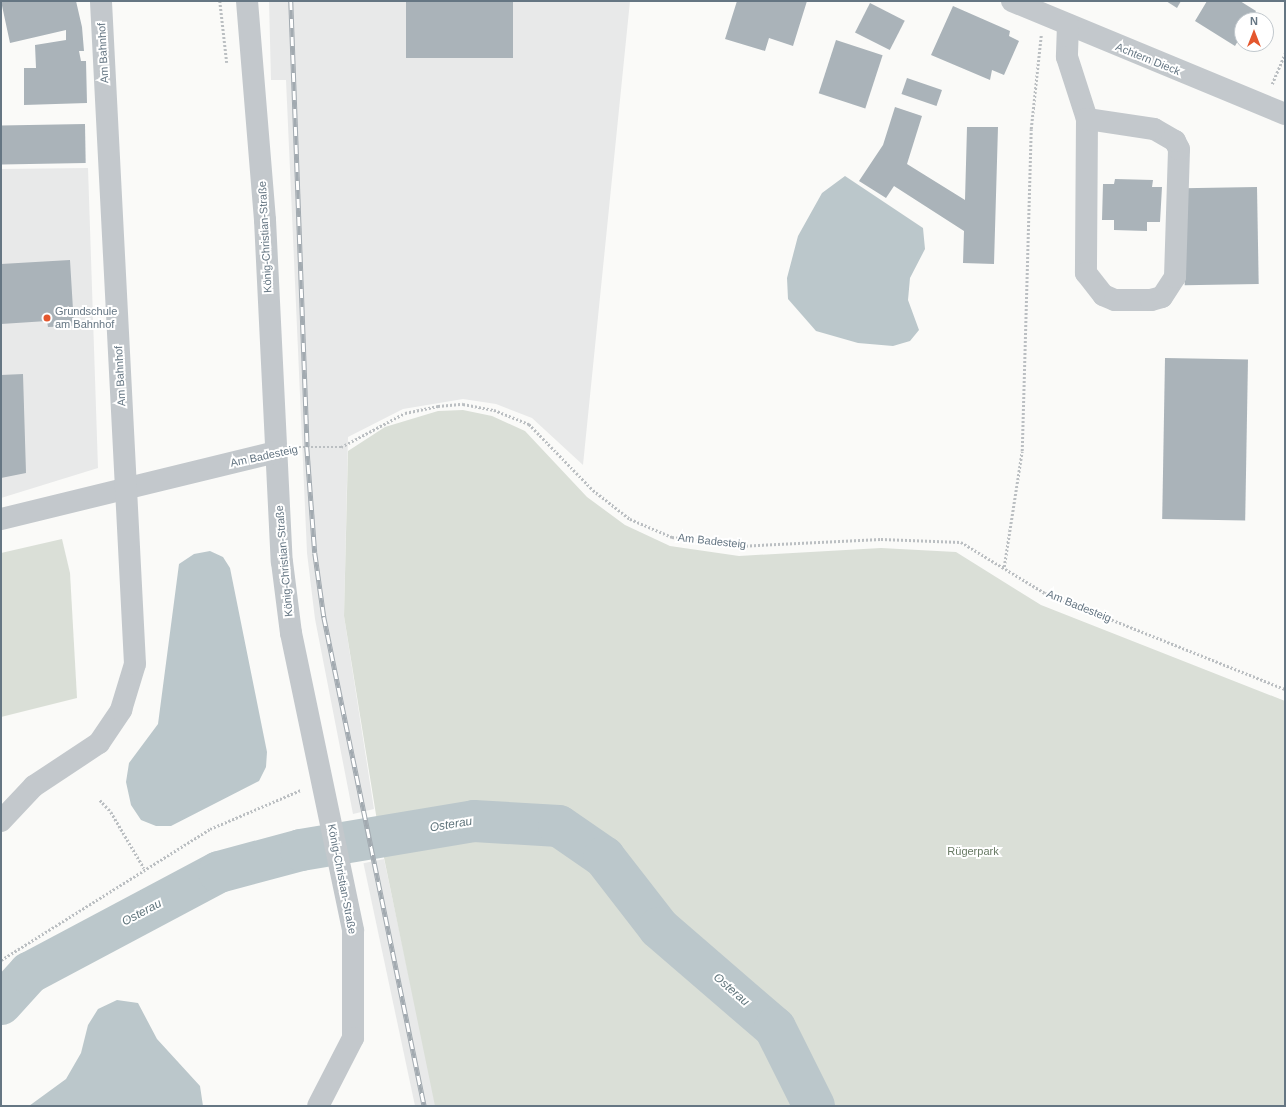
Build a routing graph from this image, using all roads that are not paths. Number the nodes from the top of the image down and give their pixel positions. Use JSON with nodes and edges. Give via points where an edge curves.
{"nodes":[{"id":1,"x":100,"y":1,"type":"edge"},
{"id":2,"x":247,"y":1,"type":"edge"},
{"id":3,"x":1012,"y":1,"type":"edge"},
{"id":4,"x":1068,"y":25,"type":"junction"},
{"id":5,"x":1285,"y":114,"type":"edge"},
{"id":6,"x":1087,"y":119,"type":"junction"},
{"id":7,"x":276,"y":452,"type":"junction"},
{"id":8,"x":126,"y":491,"type":"junction"},
{"id":9,"x":1,"y":519,"type":"edge"},
{"id":10,"x":1,"y":822,"type":"edge"},
{"id":11,"x":318,"y":1106,"type":"edge"}],
"edges":[{"from":1,"to":8,"type":"street","name":"Am Bahnhof"},
{"from":2,"to":7,"type":"street","name":"König-Christian-Straße","via":[[262,181]]},
{"from":3,"to":4,"type":"street","name":"Achtern Dieck"},
{"from":4,"to":5,"type":"street","name":"Achtern Dieck"},
{"from":4,"to":6,"type":"street","via":[[1067,57]]},
{"from":6,"to":6,"type":"street","via":[[1086,274],[1104,296],[1115,300],[1152,300],[1162,297],[1170,288],[1177,259],[1179,149],[1175,141],[1154,129]]},
{"from":7,"to":8,"type":"street","name":"Am Badesteig"},
{"from":7,"to":11,"type":"street","name":"König-Christian-Straße","via":[[290,633],[322,786],[343,867],[353,931],[353,1038]]},
{"from":8,"to":9,"type":"street","name":"Am Badesteig"},
{"from":8,"to":10,"type":"street","name":"Am Bahnhof","via":[[135,664],[121,710],[99,743],[34,786]]}]}
